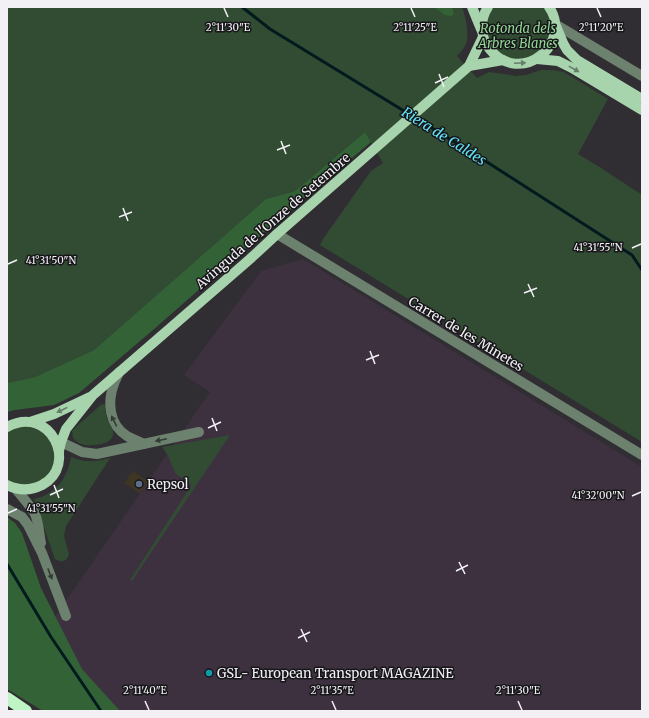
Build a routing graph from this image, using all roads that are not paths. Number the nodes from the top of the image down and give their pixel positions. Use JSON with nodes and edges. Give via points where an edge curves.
{"nodes":[{"id":1,"x":472,"y":7,"type":"edge"},
{"id":2,"x":488,"y":7,"type":"edge"},
{"id":3,"x":549,"y":7,"type":"edge"},
{"id":4,"x":555,"y":16,"type":"edge"},
{"id":5,"x":482,"y":33,"type":"junction"},
{"id":6,"x":537,"y":59,"type":"junction"},
{"id":7,"x":503,"y":60,"type":"junction"},
{"id":8,"x":469,"y":66,"type":"junction"},
{"id":9,"x":642,"y":76,"type":"edge"},
{"id":10,"x":642,"y":99,"type":"edge"},
{"id":11,"x":642,"y":110,"type":"edge"},
{"id":12,"x":277,"y":234,"type":"junction"},
{"id":13,"x":120,"y":371,"type":"junction"},
{"id":14,"x":93,"y":395,"type":"junction"},
{"id":15,"x":30,"y":422,"type":"junction"},
{"id":16,"x":7,"y":427,"type":"edge"},
{"id":17,"x":199,"y":432,"type":"dead end"},
{"id":18,"x":144,"y":444,"type":"junction"},
{"id":19,"x":60,"y":446,"type":"junction"},
{"id":20,"x":642,"y":456,"type":"edge"},
{"id":21,"x":10,"y":488,"type":"edge"},
{"id":22,"x":7,"y":508,"type":"edge"},
{"id":23,"x":42,"y":553,"type":"junction"},
{"id":24,"x":66,"y":616,"type":"dead end"},
{"id":25,"x":7,"y":698,"type":"edge"},
{"id":26,"x":26,"y":711,"type":"edge"}],
"edges":[{"from":1,"to":5,"type":"main road"},
{"from":2,"to":5,"type":"main road","via":[[482,20]]},
{"from":3,"to":4,"type":"main road"},
{"from":4,"to":6,"type":"main road","via":[[555,34],[551,44]]},
{"from":4,"to":9,"type":"street"},
{"from":4,"to":10,"type":"main road","via":[[563,43],[577,60]]},
{"from":5,"to":7,"type":"main road","via":[[488,48]]},
{"from":5,"to":8,"type":"main road","name":"Avinguda de l'Onze de Setembre"},
{"from":7,"to":6,"type":"main road","one_way":true,"via":[[516,64]]},
{"from":6,"to":11,"type":"main road","one_way":true,"via":[[558,61]]},
{"from":7,"to":8,"type":"main road"},
{"from":8,"to":12,"type":"main road","name":"Avinguda de l'Onze de Setembre"},
{"from":12,"to":13,"type":"main road","name":"Avinguda de l'Onze de Setembre"},
{"from":12,"to":20,"type":"street","name":"Carrer de les Minetes"},
{"from":13,"to":14,"type":"main road","name":"Avinguda de l'Onze de Setembre"},
{"from":18,"to":13,"type":"street","one_way":true,"via":[[127,436],[111,416],[111,396]]},
{"from":14,"to":15,"type":"main road","name":"Avinguda de l'Onze de Setembre","one_way":true,"via":[[54,414]]},
{"from":14,"to":19,"type":"main road","name":"Avinguda de l'Onze de Setembre","via":[[63,433]]},
{"from":15,"to":16,"type":"main road","name":"Avinguda de l'Onze de Setembre"},
{"from":15,"to":19,"type":"main road","via":[[48,430]]},
{"from":17,"to":18,"type":"street","one_way":true},
{"from":18,"to":19,"type":"street","via":[[97,454]]},
{"from":19,"to":21,"type":"main road","name":"Avinguda de l'Onze de Setembre","via":[[59,463],[46,483],[24,490]]},
{"from":21,"to":23,"type":"street","via":[[27,502],[35,515]]},
{"from":22,"to":23,"type":"street","via":[[22,517]]},
{"from":23,"to":24,"type":"street","one_way":true},
{"from":25,"to":26,"type":"highway"}]}
